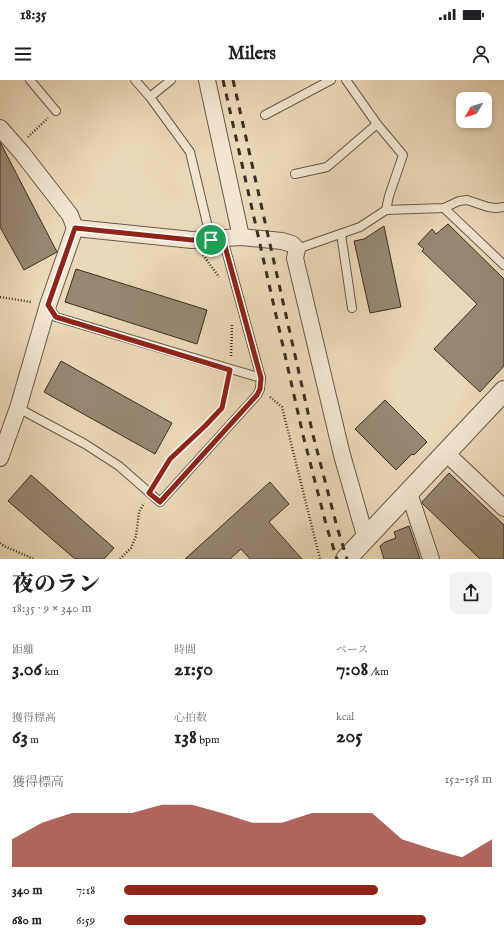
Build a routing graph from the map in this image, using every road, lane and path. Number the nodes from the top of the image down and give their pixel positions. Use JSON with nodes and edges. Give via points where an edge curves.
{"nodes":[{"id":1,"x":30,"y":80,"type":"edge"},
{"id":2,"x":135,"y":80,"type":"edge"},
{"id":3,"x":171,"y":80,"type":"edge"},
{"id":4,"x":207,"y":80,"type":"edge"},
{"id":5,"x":331,"y":80,"type":"edge"},
{"id":6,"x":346,"y":80,"type":"edge"},
{"id":7,"x":150,"y":97,"type":"junction"},
{"id":8,"x":56,"y":111,"type":"joint"},
{"id":9,"x":266,"y":115,"type":"dead end"},
{"id":10,"x":377,"y":124,"type":"junction"},
{"id":11,"x":0,"y":128,"type":"edge"},
{"id":12,"x":16,"y":147,"type":"junction"},
{"id":13,"x":295,"y":174,"type":"dead end"},
{"id":14,"x":504,"y":207,"type":"edge"},
{"id":15,"x":444,"y":208,"type":"junction"},
{"id":16,"x":386,"y":210,"type":"junction"},
{"id":17,"x":75,"y":228,"type":"junction"},
{"id":18,"x":341,"y":234,"type":"junction"},
{"id":19,"x":241,"y":236,"type":"junction"},
{"id":20,"x":217,"y":239,"type":"junction"},
{"id":21,"x":192,"y":240,"type":"junction"},
{"id":22,"x":297,"y":250,"type":"junction"},
{"id":23,"x":504,"y":265,"type":"edge"},
{"id":24,"x":222,"y":281,"type":"dead end"},
{"id":25,"x":0,"y":297,"type":"edge"},
{"id":26,"x":48,"y":305,"type":"junction"},
{"id":27,"x":352,"y":308,"type":"dead end"},
{"id":28,"x":232,"y":322,"type":"dead end"},
{"id":29,"x":230,"y":370,"type":"junction"},
{"id":30,"x":261,"y":378,"type":"junction"},
{"id":31,"x":260,"y":389,"type":"junction"},
{"id":32,"x":504,"y":391,"type":"edge"},
{"id":33,"x":18,"y":408,"type":"junction"},
{"id":34,"x":446,"y":453,"type":"junction"},
{"id":35,"x":0,"y":458,"type":"edge"},
{"id":36,"x":149,"y":493,"type":"junction"},
{"id":37,"x":409,"y":493,"type":"junction"},
{"id":38,"x":504,"y":508,"type":"edge"},
{"id":39,"x":366,"y":539,"type":"junction"},
{"id":40,"x":0,"y":543,"type":"edge"},
{"id":41,"x":34,"y":559,"type":"edge"},
{"id":42,"x":120,"y":559,"type":"edge"},
{"id":43,"x":320,"y":559,"type":"edge"},
{"id":44,"x":346,"y":559,"type":"edge"},
{"id":45,"x":431,"y":559,"type":"edge"}],
"edges":[{"from":1,"to":8,"type":"lane"},
{"from":2,"to":7,"type":"lane"},
{"from":3,"to":7,"type":"lane"},
{"from":4,"to":19,"type":"street"},
{"from":5,"to":9,"type":"lane"},
{"from":6,"to":10,"type":"lane"},
{"from":7,"to":20,"type":"lane","via":[[190,152]]},
{"from":8,"to":12,"type":"path"},
{"from":10,"to":13,"type":"lane","via":[[327,167]]},
{"from":10,"to":16,"type":"lane","via":[[403,155]]},
{"from":11,"to":12,"type":"street"},
{"from":12,"to":17,"type":"street","via":[[70,215]]},
{"from":14,"to":15,"type":"lane","via":[[488,207],[467,200]]},
{"from":15,"to":16,"type":"lane"},
{"from":15,"to":23,"type":"lane"},
{"from":16,"to":18,"type":"lane","via":[[360,227]]},
{"from":17,"to":21,"type":"street"},
{"from":17,"to":26,"type":"street"},
{"from":18,"to":22,"type":"lane"},
{"from":18,"to":27,"type":"lane"},
{"from":19,"to":20,"type":"street"},
{"from":19,"to":22,"type":"street","via":[[282,240],[292,244]]},
{"from":20,"to":21,"type":"street"},
{"from":20,"to":30,"type":"lane"},
{"from":21,"to":24,"type":"path"},
{"from":22,"to":39,"type":"street","via":[[294,258],[342,455]]},
{"from":25,"to":26,"type":"path"},
{"from":26,"to":29,"type":"lane","via":[[56,317]]},
{"from":26,"to":33,"type":"street"},
{"from":28,"to":29,"type":"path"},
{"from":29,"to":30,"type":"lane"},
{"from":29,"to":36,"type":"path","via":[[222,408],[170,459]]},
{"from":30,"to":31,"type":"lane"},
{"from":31,"to":36,"type":"lane","via":[[160,502]]},
{"from":31,"to":43,"type":"path","via":[[282,407]]},
{"from":32,"to":34,"type":"street"},
{"from":33,"to":35,"type":"street"},
{"from":33,"to":36,"type":"lane","via":[[85,444],[119,466]]},
{"from":34,"to":37,"type":"street"},
{"from":34,"to":38,"type":"street"},
{"from":36,"to":42,"type":"path","via":[[139,512],[136,536],[131,548]]},
{"from":37,"to":39,"type":"street"},
{"from":37,"to":45,"type":"street"},
{"from":39,"to":44,"type":"street"},
{"from":40,"to":41,"type":"path"}]}
